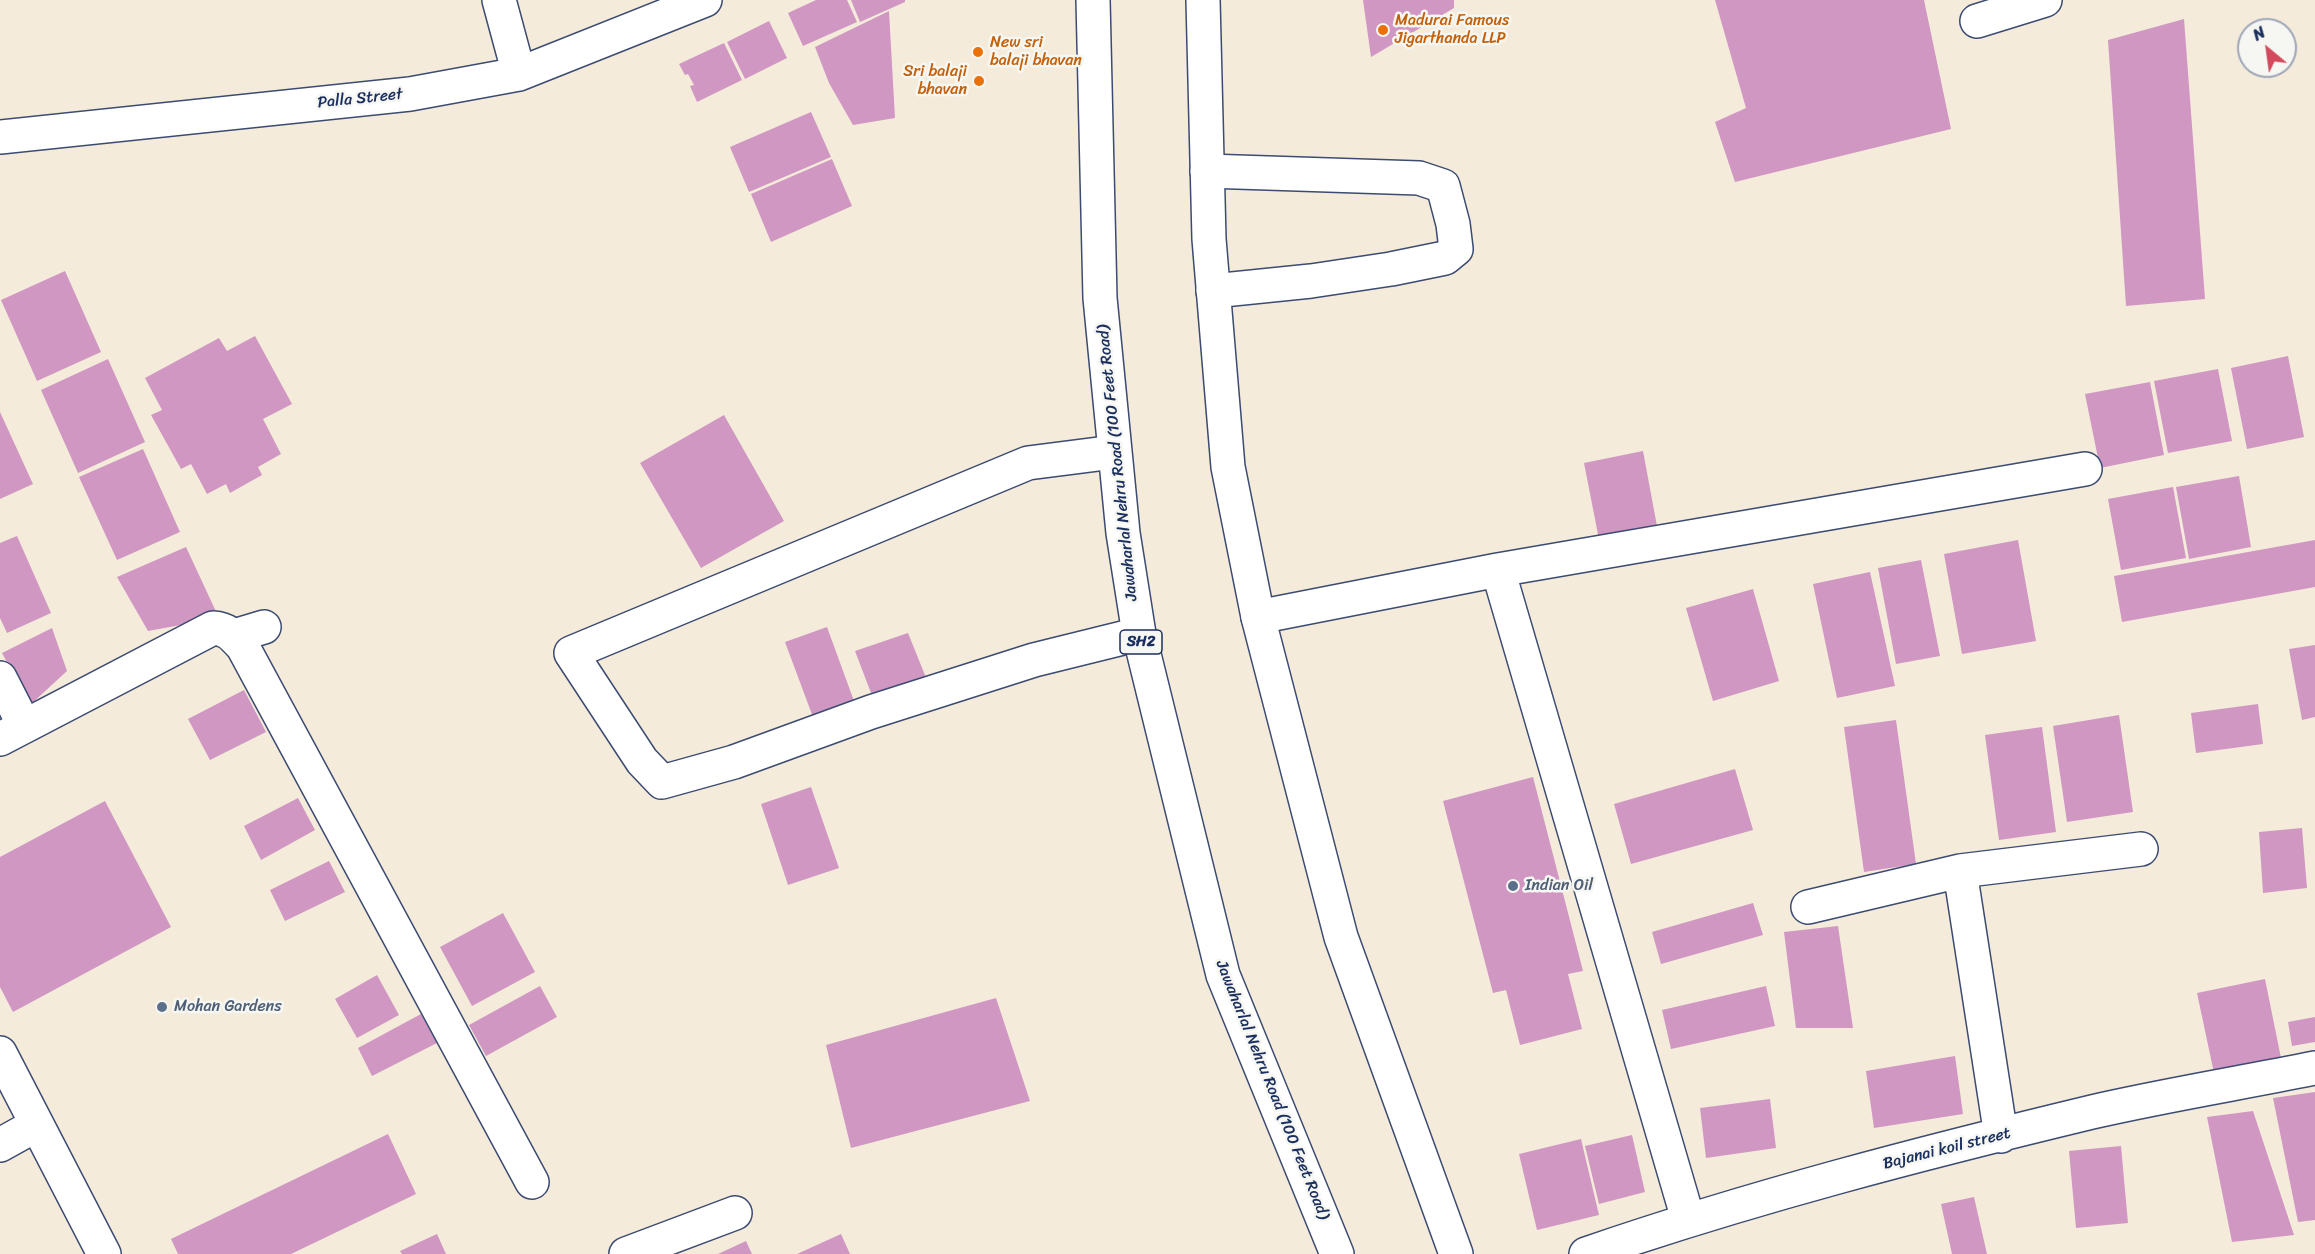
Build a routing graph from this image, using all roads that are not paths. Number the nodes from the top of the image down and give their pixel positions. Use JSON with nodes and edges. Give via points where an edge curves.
{"nodes":[{"id":1,"x":499,"y":0,"type":"edge"},
{"id":2,"x":705,"y":0,"type":"edge"},
{"id":3,"x":1093,"y":0,"type":"edge"},
{"id":4,"x":1203,"y":0,"type":"edge"},
{"id":5,"x":2045,"y":0,"type":"edge"},
{"id":6,"x":1977,"y":21,"type":"dead end"},
{"id":7,"x":519,"y":74,"type":"junction"},
{"id":8,"x":0,"y":137,"type":"edge"},
{"id":9,"x":1207,"y":171,"type":"junction"},
{"id":10,"x":1213,"y":291,"type":"junction"},
{"id":11,"x":1114,"y":452,"type":"junction"},
{"id":12,"x":2085,"y":469,"type":"dead end"},
{"id":13,"x":1498,"y":570,"type":"junction"},
{"id":14,"x":1258,"y":617,"type":"junction"},
{"id":15,"x":1139,"y":634,"type":"junction"},
{"id":16,"x":0,"y":678,"type":"edge"},
{"id":17,"x":12,"y":732,"type":"edge"},
{"id":18,"x":2141,"y":849,"type":"dead end"},
{"id":19,"x":1960,"y":871,"type":"junction"},
{"id":20,"x":1808,"y":907,"type":"dead end"},
{"id":21,"x":0,"y":1053,"type":"edge"},
{"id":22,"x":2315,"y":1068,"type":"edge"},
{"id":23,"x":36,"y":1125,"type":"junction"},
{"id":24,"x":2001,"y":1136,"type":"junction"},
{"id":25,"x":0,"y":1145,"type":"edge"},
{"id":26,"x":532,"y":1182,"type":"dead end"},
{"id":27,"x":735,"y":1213,"type":"dead end"},
{"id":28,"x":1688,"y":1219,"type":"junction"},
{"id":29,"x":105,"y":1254,"type":"edge"},
{"id":30,"x":627,"y":1254,"type":"edge"},
{"id":31,"x":1337,"y":1254,"type":"edge"},
{"id":32,"x":1456,"y":1254,"type":"edge"},
{"id":33,"x":1586,"y":1254,"type":"edge"}],
"edges":[{"from":1,"to":7,"type":"street"},
{"from":2,"to":7,"type":"street","name":"Palla Street"},
{"from":3,"to":11,"type":"street","name":"Jawaharlal Nehru Road (100 Feet Road)","number":"SH2","via":[[1100,298]]},
{"from":4,"to":9,"type":"street"},
{"from":5,"to":6,"type":"street"},
{"from":7,"to":8,"type":"street","name":"Palla Street","via":[[410,94]]},
{"from":9,"to":10,"type":"street"},
{"from":9,"to":10,"type":"street","via":[[1419,178],[1443,186],[1456,249],[1445,258],[1391,269]]},
{"from":10,"to":14,"type":"street","via":[[1228,467]]},
{"from":11,"to":15,"type":"street","name":"Jawaharlal Nehru Road (100 Feet Road)","number":"SH2"},
{"from":11,"to":15,"type":"street","via":[[1028,463],[571,653],[642,761],[662,782],[734,762],[871,712],[1034,660]]},
{"from":12,"to":13,"type":"street"},
{"from":13,"to":14,"type":"street"},
{"from":13,"to":28,"type":"street"},
{"from":14,"to":32,"type":"street","via":[[1341,937]]},
{"from":15,"to":31,"type":"street","name":"Jawaharlal Nehru Road (100 Feet Road)","number":"SH2","via":[[1223,975]]},
{"from":16,"to":17,"type":"street"},
{"from":17,"to":26,"type":"street","via":[[213,628],[249,632],[243,647]]},
{"from":18,"to":19,"type":"street"},
{"from":19,"to":20,"type":"street"},
{"from":19,"to":24,"type":"street"},
{"from":21,"to":23,"type":"street"},
{"from":22,"to":24,"type":"street","name":"Bajanai koil street","via":[[2094,1112]]},
{"from":23,"to":25,"type":"street"},
{"from":23,"to":29,"type":"street"},
{"from":24,"to":28,"type":"street","name":"Bajanai koil street"},
{"from":27,"to":30,"type":"street"},
{"from":28,"to":33,"type":"street","name":"Bajanai koil street"}]}
